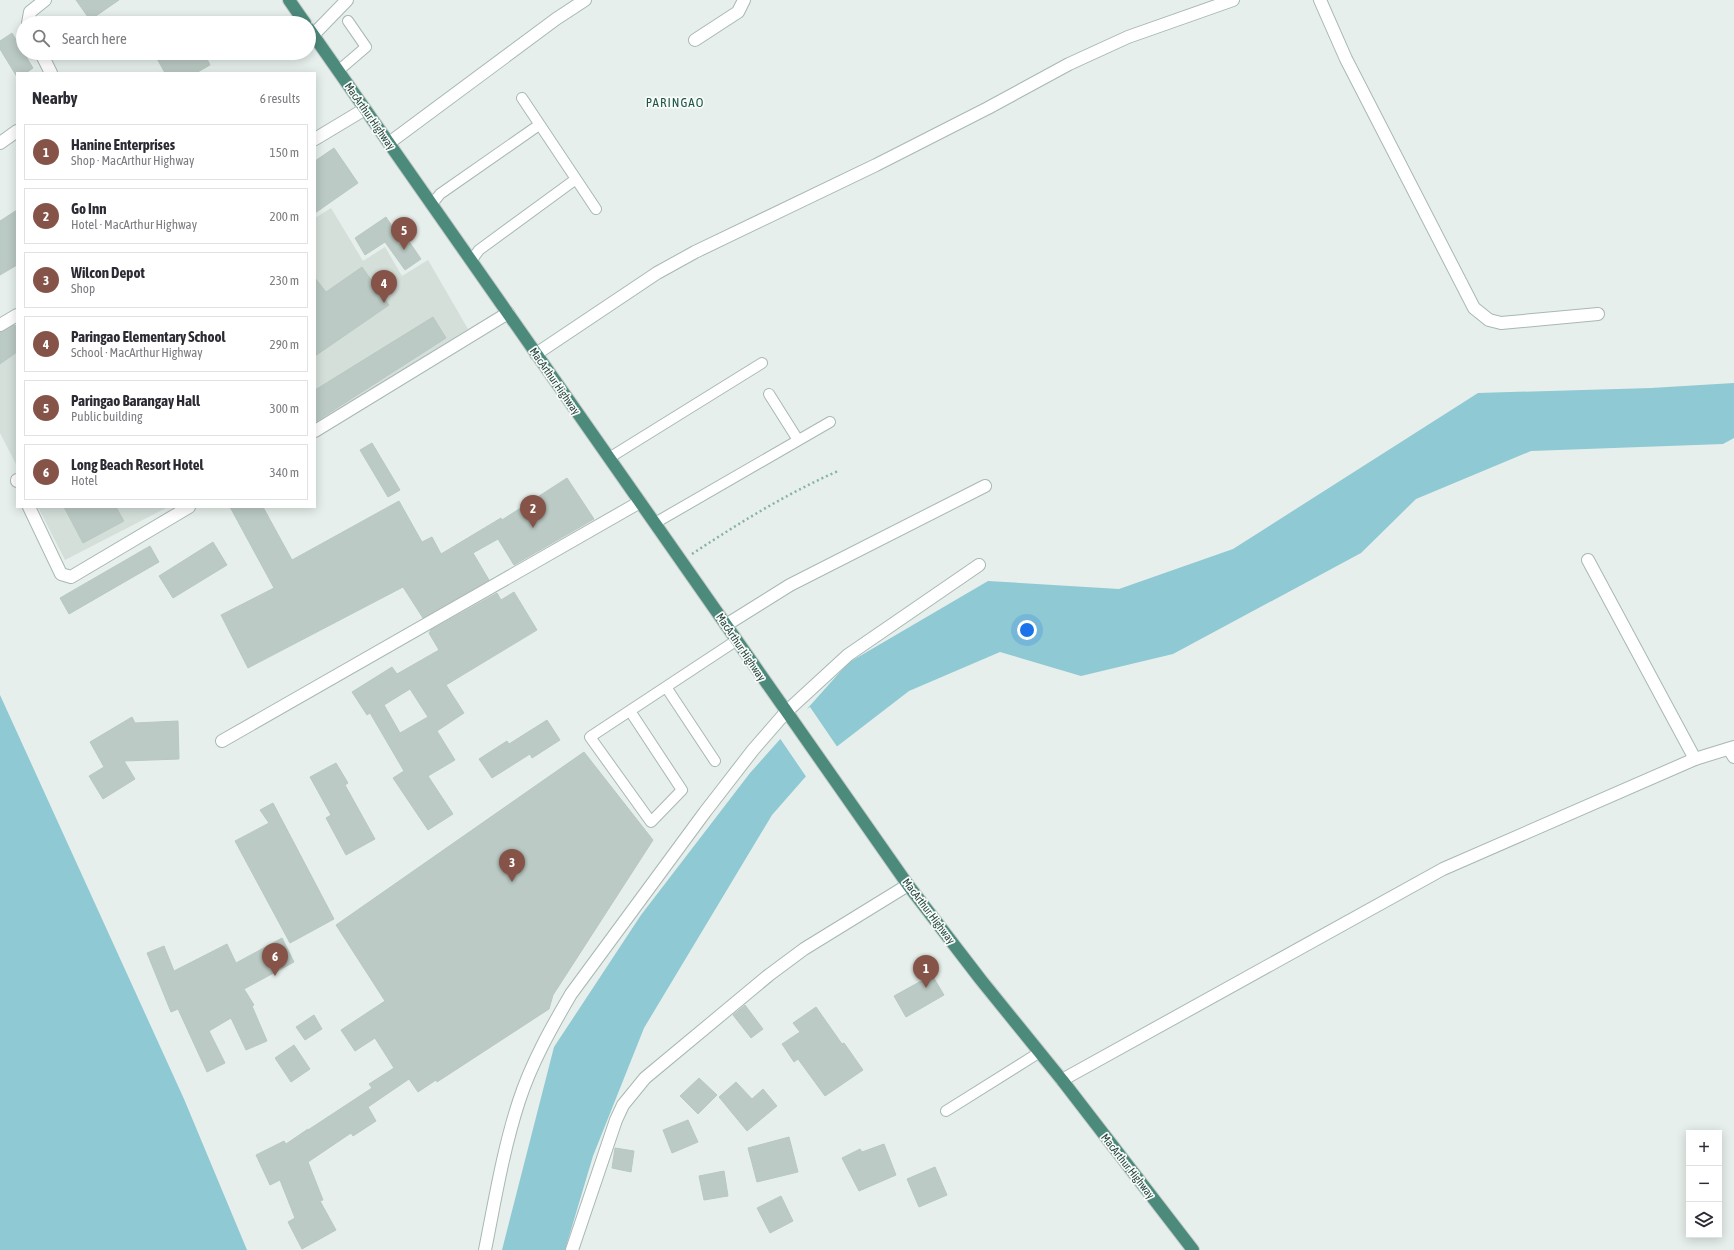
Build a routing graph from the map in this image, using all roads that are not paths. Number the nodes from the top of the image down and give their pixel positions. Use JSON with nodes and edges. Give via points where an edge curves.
{"nodes":[{"id":1,"x":45,"y":0,"type":"edge"},
{"id":2,"x":289,"y":0,"type":"edge"},
{"id":3,"x":347,"y":0,"type":"edge"},
{"id":4,"x":585,"y":0,"type":"edge"},
{"id":5,"x":744,"y":0,"type":"edge"},
{"id":6,"x":1233,"y":0,"type":"edge"},
{"id":7,"x":1320,"y":0,"type":"edge"},
{"id":8,"x":29,"y":16,"type":"edge"},
{"id":9,"x":300,"y":16,"type":"edge"},
{"id":10,"x":348,"y":21,"type":"dead end"},
{"id":11,"x":316,"y":28,"type":"edge"},
{"id":12,"x":316,"y":39,"type":"edge"},
{"id":13,"x":695,"y":40,"type":"dead end"},
{"id":14,"x":45,"y":60,"type":"edge"},
{"id":15,"x":338,"y":71,"type":"junction"},
{"id":16,"x":51,"y":72,"type":"edge"},
{"id":17,"x":522,"y":98,"type":"dead end"},
{"id":18,"x":365,"y":109,"type":"junction"},
{"id":19,"x":539,"y":125,"type":"junction"},
{"id":20,"x":16,"y":132,"type":"edge"},
{"id":21,"x":316,"y":138,"type":"edge"},
{"id":22,"x":0,"y":143,"type":"edge"},
{"id":23,"x":389,"y":143,"type":"junction"},
{"id":24,"x":576,"y":180,"type":"junction"},
{"id":25,"x":432,"y":204,"type":"junction"},
{"id":26,"x":596,"y":209,"type":"dead end"},
{"id":27,"x":471,"y":261,"type":"junction"},
{"id":28,"x":508,"y":313,"type":"junction"},
{"id":29,"x":1598,"y":314,"type":"dead end"},
{"id":30,"x":16,"y":316,"type":"edge"},
{"id":31,"x":0,"y":325,"type":"edge"},
{"id":32,"x":536,"y":354,"type":"junction"},
{"id":33,"x":762,"y":363,"type":"dead end"},
{"id":34,"x":769,"y":394,"type":"dead end"},
{"id":35,"x":830,"y":422,"type":"dead end"},
{"id":36,"x":316,"y":430,"type":"edge"},
{"id":37,"x":798,"y":440,"type":"junction"},
{"id":38,"x":610,"y":458,"type":"junction"},
{"id":39,"x":985,"y":486,"type":"dead end"},
{"id":40,"x":640,"y":502,"type":"junction"},
{"id":41,"x":29,"y":508,"type":"edge"},
{"id":42,"x":187,"y":508,"type":"edge"},
{"id":43,"x":655,"y":523,"type":"junction"},
{"id":44,"x":1588,"y":560,"type":"dead end"},
{"id":45,"x":979,"y":565,"type":"dead end"},
{"id":46,"x":726,"y":624,"type":"junction"},
{"id":47,"x":737,"y":640,"type":"junction"},
{"id":48,"x":666,"y":687,"type":"junction"},
{"id":49,"x":630,"y":711,"type":"junction"},
{"id":50,"x":789,"y":716,"type":"junction"},
{"id":51,"x":222,"y":741,"type":"dead end"},
{"id":52,"x":1732,"y":751,"type":"edge"},
{"id":53,"x":1695,"y":759,"type":"junction"},
{"id":54,"x":715,"y":761,"type":"dead end"},
{"id":55,"x":908,"y":885,"type":"junction"},
{"id":56,"x":1040,"y":1052,"type":"junction"},
{"id":57,"x":1062,"y":1080,"type":"junction"},
{"id":58,"x":946,"y":1111,"type":"dead end"},
{"id":59,"x":485,"y":1250,"type":"edge"},
{"id":60,"x":572,"y":1250,"type":"edge"},
{"id":61,"x":1193,"y":1250,"type":"edge"}],
"edges":[{"from":1,"to":8,"type":"street","via":[[30,12]]},
{"from":2,"to":9,"type":"highway"},
{"from":3,"to":11,"type":"street"},
{"from":4,"to":23,"type":"street"},
{"from":5,"to":13,"type":"street","via":[[738,12]]},
{"from":6,"to":32,"type":"street","via":[[1128,36],[876,165],[695,252],[657,273]]},
{"from":7,"to":29,"type":"street","via":[[1350,66],[1474,308],[1489,320],[1501,323]]},
{"from":10,"to":15,"type":"lane","via":[[366,47]]},
{"from":12,"to":15,"type":"highway","name":"MacArthur Highway"},
{"from":14,"to":16,"type":"street"},
{"from":15,"to":18,"type":"highway","name":"MacArthur Highway"},
{"from":17,"to":19,"type":"lane"},
{"from":18,"to":21,"type":"street"},
{"from":18,"to":23,"type":"highway","name":"MacArthur Highway"},
{"from":19,"to":24,"type":"lane"},
{"from":19,"to":25,"type":"lane","via":[[440,194]]},
{"from":20,"to":22,"type":"street"},
{"from":23,"to":25,"type":"highway","name":"MacArthur Highway"},
{"from":24,"to":26,"type":"lane"},
{"from":24,"to":27,"type":"lane","via":[[479,250]]},
{"from":25,"to":27,"type":"highway","name":"MacArthur Highway"},
{"from":27,"to":28,"type":"highway","name":"MacArthur Highway"},
{"from":28,"to":32,"type":"highway","name":"MacArthur Highway"},
{"from":28,"to":36,"type":"street"},
{"from":30,"to":31,"type":"street"},
{"from":32,"to":38,"type":"highway","name":"MacArthur Highway"},
{"from":33,"to":38,"type":"lane"},
{"from":34,"to":37,"type":"lane"},
{"from":35,"to":37,"type":"lane"},
{"from":37,"to":43,"type":"lane"},
{"from":38,"to":40,"type":"highway","name":"MacArthur Highway"},
{"from":39,"to":46,"type":"street","via":[[790,585]]},
{"from":40,"to":43,"type":"highway","name":"MacArthur Highway"},
{"from":40,"to":51,"type":"street"},
{"from":41,"to":42,"type":"street","via":[[61,574],[71,576]]},
{"from":43,"to":46,"type":"highway","name":"MacArthur Highway"},
{"from":44,"to":53,"type":"street"},
{"from":45,"to":50,"type":"street","via":[[848,655]]},
{"from":46,"to":47,"type":"highway","name":"MacArthur Highway"},
{"from":47,"to":48,"type":"lane"},
{"from":47,"to":50,"type":"highway","name":"MacArthur Highway"},
{"from":48,"to":49,"type":"lane"},
{"from":48,"to":54,"type":"lane"},
{"from":49,"to":49,"type":"lane","via":[[590,737],[651,822],[682,790]]},
{"from":50,"to":55,"type":"highway","name":"MacArthur Highway"},
{"from":50,"to":59,"type":"street","via":[[753,750],[705,812],[571,994],[554,1022],[519,1100]]},
{"from":52,"to":53,"type":"street"},
{"from":53,"to":57,"type":"street","via":[[1443,869]]},
{"from":55,"to":56,"type":"highway","name":"MacArthur Highway"},
{"from":55,"to":60,"type":"street","via":[[780,966],[636,1087],[616,1120]]},
{"from":56,"to":57,"type":"highway","name":"MacArthur Highway"},
{"from":56,"to":58,"type":"lane"},
{"from":57,"to":61,"type":"highway","name":"MacArthur Highway"}]}
